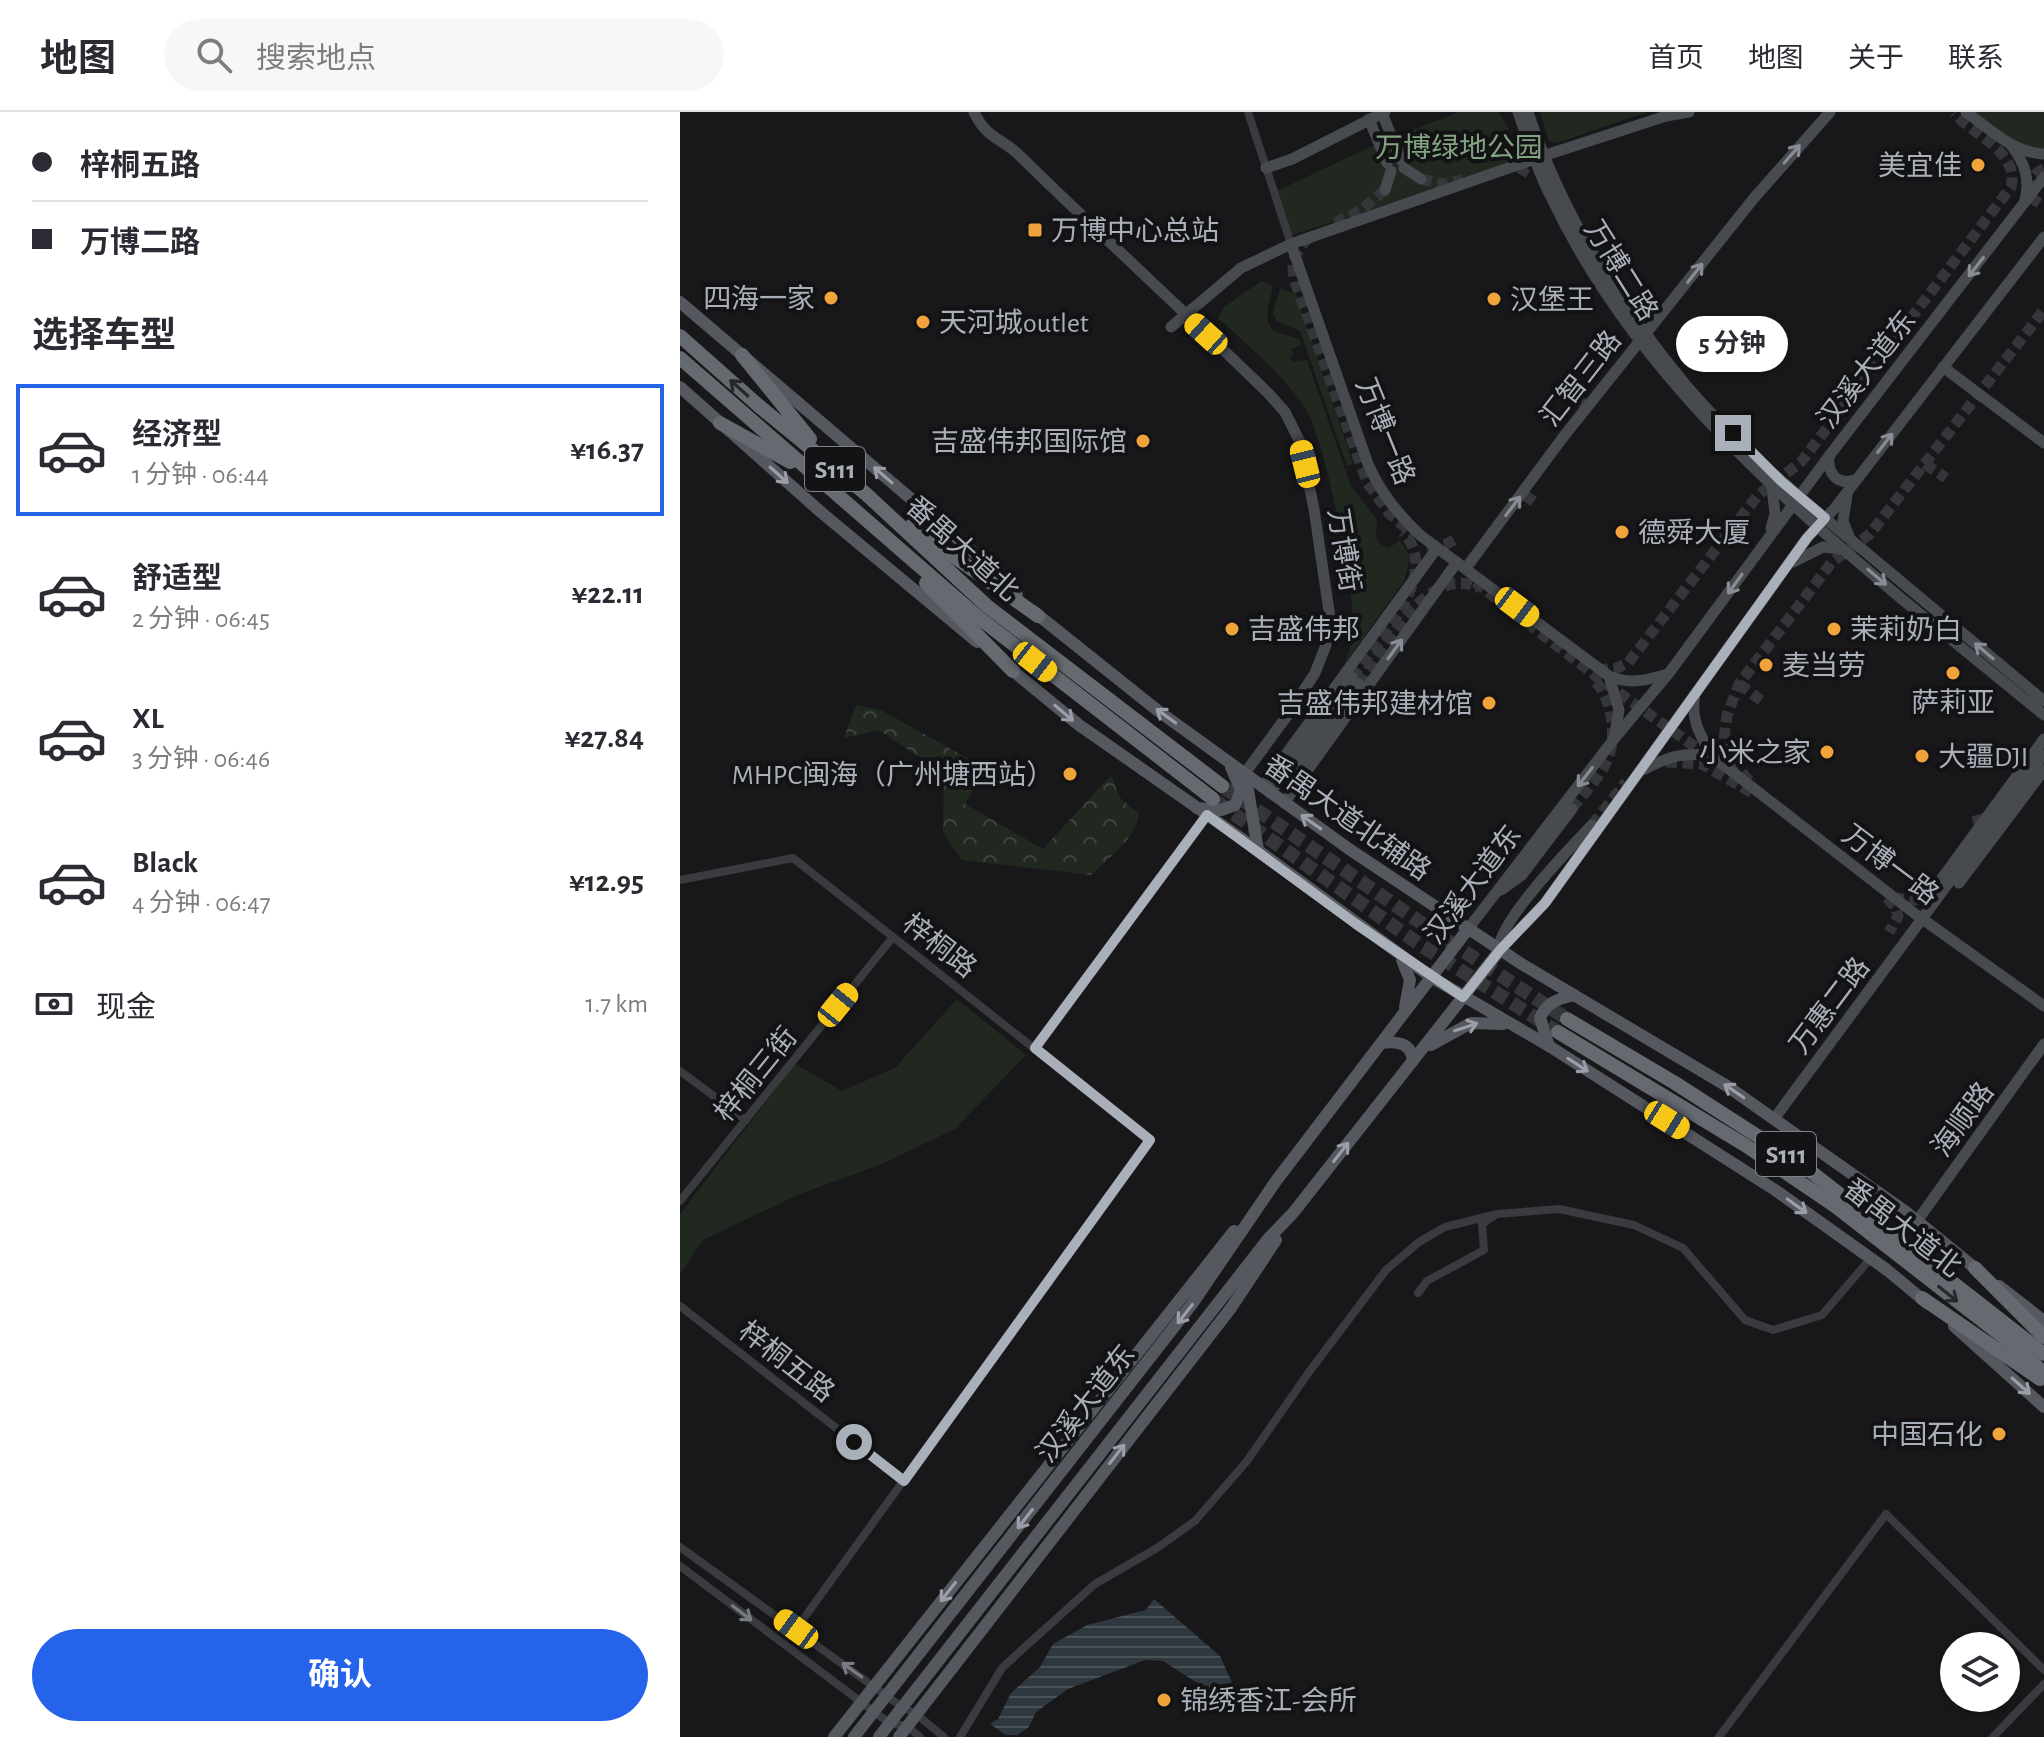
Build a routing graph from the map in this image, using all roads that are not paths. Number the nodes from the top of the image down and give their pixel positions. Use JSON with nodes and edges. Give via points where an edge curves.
{"nodes":[{"id":1,"x":974,"y":112,"type":"edge"},
{"id":2,"x":1248,"y":112,"type":"edge"},
{"id":3,"x":1384,"y":112,"type":"edge"},
{"id":4,"x":1518,"y":112,"type":"edge"},
{"id":5,"x":1528,"y":112,"type":"edge"},
{"id":6,"x":1681,"y":112,"type":"edge"},
{"id":7,"x":1689,"y":112,"type":"edge"},
{"id":8,"x":1819,"y":112,"type":"edge"},
{"id":9,"x":1830,"y":112,"type":"edge"},
{"id":10,"x":1966,"y":112,"type":"edge"},
{"id":11,"x":1668,"y":114,"type":"edge"},
{"id":12,"x":1369,"y":119,"type":"junction"},
{"id":13,"x":1814,"y":129,"type":"junction"},
{"id":14,"x":2011,"y":145,"type":"junction"},
{"id":15,"x":2044,"y":154,"type":"edge"},
{"id":16,"x":1538,"y":157,"type":"junction"},
{"id":17,"x":1266,"y":168,"type":"junction"},
{"id":18,"x":2044,"y":177,"type":"edge"},
{"id":19,"x":1421,"y":179,"type":"dead end"},
{"id":20,"x":1385,"y":190,"type":"dead end"},
{"id":21,"x":2024,"y":205,"type":"junction"},
{"id":22,"x":2044,"y":237,"type":"edge"},
{"id":23,"x":1291,"y":244,"type":"junction"},
{"id":24,"x":680,"y":302,"type":"edge"},
{"id":25,"x":1185,"y":315,"type":"junction"},
{"id":26,"x":1171,"y":327,"type":"dead end"},
{"id":27,"x":680,"y":336,"type":"edge"},
{"id":28,"x":1643,"y":338,"type":"junction"},
{"id":29,"x":742,"y":355,"type":"junction"},
{"id":30,"x":680,"y":358,"type":"edge"},
{"id":31,"x":1943,"y":367,"type":"junction"},
{"id":32,"x":680,"y":387,"type":"edge"},
{"id":33,"x":720,"y":423,"type":"junction"},
{"id":34,"x":2044,"y":443,"type":"edge"},
{"id":35,"x":1829,"y":456,"type":"junction"},
{"id":36,"x":830,"y":465,"type":"junction"},
{"id":37,"x":1814,"y":476,"type":"junction"},
{"id":38,"x":818,"y":478,"type":"junction"},
{"id":39,"x":1858,"y":478,"type":"junction"},
{"id":40,"x":1777,"y":484,"type":"junction"},
{"id":41,"x":1848,"y":491,"type":"junction"},
{"id":42,"x":866,"y":494,"type":"junction"},
{"id":43,"x":1796,"y":501,"type":"junction"},
{"id":44,"x":862,"y":516,"type":"junction"},
{"id":45,"x":1821,"y":523,"type":"junction"},
{"id":46,"x":1766,"y":540,"type":"junction"},
{"id":47,"x":1847,"y":545,"type":"junction"},
{"id":48,"x":1437,"y":548,"type":"junction"},
{"id":49,"x":1462,"y":565,"type":"junction"},
{"id":50,"x":1786,"y":566,"type":"junction"},
{"id":51,"x":1038,"y":616,"type":"junction"},
{"id":52,"x":1013,"y":671,"type":"junction"},
{"id":53,"x":1669,"y":673,"type":"junction"},
{"id":54,"x":1609,"y":676,"type":"junction"},
{"id":55,"x":1355,"y":680,"type":"tunnel mouth"},
{"id":56,"x":1696,"y":690,"type":"junction"},
{"id":57,"x":2044,"y":701,"type":"edge"},
{"id":58,"x":2044,"y":715,"type":"edge"},
{"id":59,"x":1614,"y":739,"type":"junction"},
{"id":60,"x":2044,"y":739,"type":"edge"},
{"id":61,"x":2043,"y":755,"type":"edge"},
{"id":62,"x":1712,"y":756,"type":"junction"},
{"id":63,"x":1229,"y":762,"type":"junction"},
{"id":64,"x":2044,"y":770,"type":"edge"},
{"id":65,"x":1245,"y":773,"type":"junction"},
{"id":66,"x":1638,"y":773,"type":"junction"},
{"id":67,"x":1222,"y":786,"type":"tunnel mouth"},
{"id":68,"x":1274,"y":795,"type":"junction"},
{"id":69,"x":1213,"y":799,"type":"tunnel mouth"},
{"id":70,"x":1194,"y":807,"type":"junction"},
{"id":71,"x":1572,"y":809,"type":"tunnel mouth"},
{"id":72,"x":1207,"y":815,"type":"junction"},
{"id":73,"x":1592,"y":825,"type":"tunnel mouth"},
{"id":74,"x":1258,"y":850,"type":"junction"},
{"id":75,"x":680,"y":880,"type":"edge"},
{"id":76,"x":1494,"y":894,"type":"junction"},
{"id":77,"x":1925,"y":916,"type":"junction"},
{"id":78,"x":1468,"y":929,"type":"junction"},
{"id":79,"x":893,"y":937,"type":"junction"},
{"id":80,"x":1500,"y":950,"type":"junction"},
{"id":81,"x":1395,"y":951,"type":"junction"},
{"id":82,"x":1431,"y":977,"type":"junction"},
{"id":83,"x":1574,"y":995,"type":"junction"},
{"id":84,"x":1463,"y":997,"type":"junction"},
{"id":85,"x":2044,"y":1006,"type":"edge"},
{"id":86,"x":1403,"y":1014,"type":"junction"},
{"id":87,"x":1516,"y":1028,"type":"junction"},
{"id":88,"x":1382,"y":1043,"type":"junction"},
{"id":89,"x":1549,"y":1046,"type":"junction"},
{"id":90,"x":1035,"y":1048,"type":"junction"},
{"id":91,"x":2043,"y":1048,"type":"edge"},
{"id":92,"x":1417,"y":1056,"type":"junction"},
{"id":93,"x":680,"y":1071,"type":"edge"},
{"id":94,"x":1774,"y":1119,"type":"junction"},
{"id":95,"x":746,"y":1120,"type":"junction"},
{"id":96,"x":1276,"y":1181,"type":"junction"},
{"id":97,"x":680,"y":1201,"type":"edge"},
{"id":98,"x":1293,"y":1213,"type":"junction"},
{"id":99,"x":1497,"y":1214,"type":"junction"},
{"id":100,"x":1917,"y":1221,"type":"junction"},
{"id":101,"x":1870,"y":1259,"type":"junction"},
{"id":102,"x":1975,"y":1268,"type":"junction"},
{"id":103,"x":1418,"y":1293,"type":"dead end"},
{"id":104,"x":1922,"y":1298,"type":"junction"},
{"id":105,"x":680,"y":1306,"type":"edge"},
{"id":106,"x":2044,"y":1321,"type":"edge"},
{"id":107,"x":2044,"y":1337,"type":"edge"},
{"id":108,"x":2044,"y":1354,"type":"edge"},
{"id":109,"x":2044,"y":1373,"type":"edge"},
{"id":110,"x":2044,"y":1382,"type":"edge"},
{"id":111,"x":2044,"y":1407,"type":"edge"},
{"id":112,"x":904,"y":1481,"type":"junction"},
{"id":113,"x":680,"y":1547,"type":"edge"},
{"id":114,"x":680,"y":1566,"type":"edge"},
{"id":115,"x":796,"y":1629,"type":"junction"},
{"id":116,"x":2044,"y":1670,"type":"edge"},
{"id":117,"x":2044,"y":1684,"type":"edge"},
{"id":118,"x":873,"y":1686,"type":"junction"},
{"id":119,"x":887,"y":1696,"type":"junction"},
{"id":120,"x":861,"y":1702,"type":"junction"},
{"id":121,"x":902,"y":1707,"type":"junction"},
{"id":122,"x":874,"y":1712,"type":"junction"},
{"id":123,"x":916,"y":1714,"type":"junction"},
{"id":124,"x":889,"y":1723,"type":"junction"},
{"id":125,"x":903,"y":1732,"type":"edge"},
{"id":126,"x":834,"y":1737,"type":"edge"},
{"id":127,"x":854,"y":1737,"type":"edge"},
{"id":128,"x":879,"y":1737,"type":"edge"},
{"id":129,"x":920,"y":1737,"type":"edge"},
{"id":130,"x":944,"y":1737,"type":"edge"},
{"id":131,"x":960,"y":1737,"type":"edge"},
{"id":132,"x":1719,"y":1737,"type":"edge"},
{"id":133,"x":1993,"y":1737,"type":"edge"}],
"edges":[{"from":1,"to":25,"type":"street","name":"万博街","via":[[991,138],[1012,147]]},
{"from":2,"to":17,"type":"street","name":"万博一路"},
{"from":3,"to":12,"type":"street"},
{"from":3,"to":19,"type":"street","via":[[1402,164]]},
{"from":4,"to":16,"type":"street","name":"万博二路"},
{"from":5,"to":16,"type":"street","name":"万博二路"},
{"from":6,"to":11,"type":"street"},
{"from":7,"to":11,"type":"street"},
{"from":8,"to":13,"type":"street"},
{"from":9,"to":13,"type":"street","name":"汇智三路"},
{"from":10,"to":14,"type":"street"},
{"from":11,"to":16,"type":"street"},
{"from":12,"to":17,"type":"street"},
{"from":12,"to":20,"type":"street","via":[[1389,167]]},
{"from":28,"to":13,"type":"street","name":"汇智三路","one_way":true},
{"from":14,"to":15,"type":"street"},
{"from":14,"to":21,"type":"street","via":[[2025,165]]},
{"from":16,"to":23,"type":"street"},
{"from":16,"to":28,"type":"street","name":"万博二路"},
{"from":17,"to":23,"type":"street","name":"万博一路"},
{"from":18,"to":21,"type":"street","name":"汉溪大道东"},
{"from":21,"to":35,"type":"street","name":"汉溪大道东","one_way":true},
{"from":22,"to":31,"type":"street","name":"汉溪大道东"},
{"from":23,"to":25,"type":"street","via":[[1241,268]]},
{"from":23,"to":48,"type":"street","name":"万博一路","via":[[1378,486],[1397,513]]},
{"from":24,"to":29,"type":"main road","name":"番禺大道北辅路"},
{"from":25,"to":26,"type":"street"},
{"from":25,"to":65,"type":"street","name":"万博街","via":[[1269,394],[1300,442],[1329,606],[1326,645],[1315,673]]},
{"from":36,"to":27,"type":"highway","name":"番禺大道北","number":"S111","one_way":true},
{"from":28,"to":40,"type":"street","name":"万博二路"},
{"from":49,"to":28,"type":"street","name":"汇智三路","one_way":true},
{"from":29,"to":36,"type":"highway"},
{"from":51,"to":29,"type":"main road","name":"番禺大道北辅路","one_way":true,"via":[[971,550]]},
{"from":30,"to":38,"type":"highway","name":"番禺大道北","number":"S111"},
{"from":31,"to":34,"type":"street"},
{"from":39,"to":31,"type":"street","name":"汉溪大道东","one_way":true},
{"from":32,"to":33,"type":"main road"},
{"from":33,"to":38,"type":"highway"},
{"from":33,"to":52,"type":"main road","one_way":true},
{"from":35,"to":37,"type":"street","name":"汉溪大道东"},
{"from":35,"to":39,"type":"street","via":[[1836,479]]},
{"from":36,"to":42,"type":"highway","name":"番禺大道北","number":"S111"},
{"from":37,"to":40,"type":"street"},
{"from":37,"to":43,"type":"street","name":"汉溪大道东"},
{"from":38,"to":44,"type":"highway","name":"番禺大道北","number":"S111"},
{"from":39,"to":41,"type":"street","name":"汉溪大道东"},
{"from":40,"to":43,"type":"street","name":"万博二路"},
{"from":40,"to":46,"type":"street"},
{"from":41,"to":45,"type":"street","name":"汉溪大道东"},
{"from":41,"to":47,"type":"street","via":[[1843,521]]},
{"from":42,"to":51,"type":"highway"},
{"from":42,"to":67,"type":"highway","name":"番禺大道北","number":"S111","via":[[987,606]]},
{"from":43,"to":45,"type":"street","name":"万博二路"},
{"from":43,"to":46,"type":"street","name":"汉溪大道东"},
{"from":44,"to":52,"type":"highway"},
{"from":44,"to":69,"type":"highway","name":"番禺大道北","number":"S111","via":[[978,617]]},
{"from":45,"to":47,"type":"street","name":"万博二路"},
{"from":45,"to":50,"type":"street","name":"汉溪大道东"},
{"from":46,"to":53,"type":"street","name":"汉溪大道东","one_way":true},
{"from":47,"to":50,"type":"street","via":[[1813,550]]},
{"from":57,"to":47,"type":"street","name":"万博二路","one_way":true},
{"from":47,"to":58,"type":"street","name":"万博二路","one_way":true},
{"from":48,"to":49,"type":"street","name":"万博一路"},
{"from":48,"to":68,"type":"street"},
{"from":49,"to":54,"type":"street","name":"万博一路"},
{"from":68,"to":49,"type":"street","name":"汇智三路","one_way":true},
{"from":50,"to":56,"type":"street","name":"汉溪大道东"},
{"from":63,"to":51,"type":"main road","name":"番禺大道北辅路","one_way":true},
{"from":52,"to":70,"type":"main road","one_way":true},
{"from":53,"to":54,"type":"street","via":[[1630,681]]},
{"from":53,"to":59,"type":"street","name":"汉溪大道东"},
{"from":54,"to":59,"type":"street","via":[[1619,710]]},
{"from":55,"to":68,"type":"street"},
{"from":56,"to":62,"type":"street","via":[[1692,710]]},
{"from":56,"to":66,"type":"street","name":"汉溪大道东"},
{"from":59,"to":76,"type":"street","name":"汉溪大道东","one_way":true},
{"from":60,"to":77,"type":"street","name":"万惠二路","via":[[1937,885]]},
{"from":61,"to":77,"type":"street"},
{"from":62,"to":66,"type":"street","via":[[1665,758]]},
{"from":62,"to":77,"type":"street","name":"万博一路"},
{"from":63,"to":65,"type":"main road","name":"番禺大道北辅路"},
{"from":63,"to":70,"type":"main road","via":[[1241,790],[1235,805],[1221,810]]},
{"from":64,"to":77,"type":"street","name":"万惠二路","via":[[1977,861]]},
{"from":65,"to":68,"type":"main road","name":"番禺大道北辅路"},
{"from":65,"to":74,"type":"main road"},
{"from":66,"to":80,"type":"street","name":"汉溪大道东","via":[[1545,903]]},
{"from":78,"to":68,"type":"main road","name":"番禺大道北辅路","one_way":true},
{"from":70,"to":72,"type":"main road"},
{"from":71,"to":76,"type":"street","via":[[1522,875]]},
{"from":72,"to":74,"type":"main road"},
{"from":72,"to":90,"type":"street"},
{"from":73,"to":80,"type":"street","via":[[1505,928]]},
{"from":74,"to":81,"type":"main road"},
{"from":75,"to":79,"type":"street","name":"梓桐路","via":[[793,858]]},
{"from":76,"to":78,"type":"street","name":"汉溪大道东"},
{"from":77,"to":85,"type":"street","name":"万博一路"},
{"from":77,"to":94,"type":"street","name":"万惠二路"},
{"from":78,"to":80,"type":"main road","name":"番禺大道北辅路"},
{"from":78,"to":82,"type":"main road","name":"汉溪大道东"},
{"from":79,"to":90,"type":"street","name":"梓桐路"},
{"from":79,"to":95,"type":"street","name":"梓桐三街"},
{"from":80,"to":83,"type":"main road","name":"番禺大道北辅路"},
{"from":80,"to":84,"type":"main road","name":"汉溪大道东"},
{"from":81,"to":82,"type":"main road"},
{"from":81,"to":86,"type":"main road","via":[[1410,980]]},
{"from":82,"to":84,"type":"main road"},
{"from":82,"to":86,"type":"main road","name":"汉溪大道东"},
{"from":83,"to":89,"type":"main road","via":[[1544,1008],[1540,1018]]},
{"from":94,"to":83,"type":"main road","name":"番禺大道北辅路","one_way":true},
{"from":84,"to":87,"type":"main road"},
{"from":84,"to":92,"type":"main road","name":"汉溪大道东"},
{"from":86,"to":88,"type":"main road","name":"汉溪大道东"},
{"from":87,"to":89,"type":"main road"},
{"from":92,"to":87,"type":"main road","one_way":true,"via":[[1471,1023]]},
{"from":88,"to":92,"type":"main road","via":[[1394,1041]]},
{"from":88,"to":96,"type":"main road","name":"汉溪大道东"},
{"from":89,"to":101,"type":"main road","one_way":true,"via":[[1763,1182]]},
{"from":90,"to":112,"type":"street","name":"梓桐路","via":[[1150,1140]]},
{"from":91,"to":100,"type":"street","name":"海顺路"},
{"from":98,"to":92,"type":"main road","name":"汉溪大道东","one_way":true},
{"from":93,"to":95,"type":"street"},
{"from":94,"to":100,"type":"main road","name":"番禺大道北辅路"},
{"from":95,"to":97,"type":"street","name":"梓桐三街"},
{"from":96,"to":118,"type":"main road","one_way":true},
{"from":96,"to":119,"type":"main road","name":"汉溪大道东","one_way":true,"via":[[1192,1304]]},
{"from":98,"to":121,"type":"main road","name":"汉溪大道东"},
{"from":123,"to":98,"type":"main road","one_way":true,"via":[[1231,1308]]},
{"from":99,"to":101,"type":"street","via":[[1559,1209],[1634,1225],[1683,1248],[1745,1320],[1773,1330],[1822,1315]]},
{"from":99,"to":103,"type":"street","via":[[1482,1224],[1484,1250],[1427,1281]]},
{"from":99,"to":131,"type":"street","via":[[1445,1227],[1386,1270],[1218,1497],[1157,1548],[1095,1584],[1018,1653],[995,1678]]},
{"from":100,"to":102,"type":"main road","name":"番禺大道北辅路"},
{"from":101,"to":104,"type":"main road"},
{"from":102,"to":106,"type":"main road","name":"番禺大道北辅路"},
{"from":102,"to":107,"type":"highway"},
{"from":104,"to":110,"type":"highway"},
{"from":104,"to":111,"type":"main road","one_way":true},
{"from":105,"to":112,"type":"street","name":"梓桐五路"},
{"from":108,"to":109,"type":"highway","name":"番禺大道北","number":"S111","one_way":true,"via":[[1801,1164],[1675,1083],[1562,1026],[1835,1206]]},
{"from":112,"to":115,"type":"street"},
{"from":113,"to":115,"type":"street"},
{"from":114,"to":120,"type":"street","one_way":true},
{"from":118,"to":115,"type":"street","one_way":true},
{"from":116,"to":132,"type":"street","via":[[1886,1514]]},
{"from":117,"to":133,"type":"street"},
{"from":118,"to":119,"type":"street"},
{"from":118,"to":120,"type":"main road"},
{"from":119,"to":121,"type":"street"},
{"from":119,"to":122,"type":"main road","name":"汉溪大道东"},
{"from":120,"to":122,"type":"street"},
{"from":120,"to":126,"type":"main road"},
{"from":121,"to":123,"type":"street"},
{"from":121,"to":124,"type":"main road","name":"汉溪大道东"},
{"from":122,"to":124,"type":"street"},
{"from":122,"to":127,"type":"main road","name":"汉溪大道东"},
{"from":123,"to":125,"type":"main road"},
{"from":123,"to":130,"type":"street"},
{"from":124,"to":125,"type":"street"},
{"from":124,"to":128,"type":"main road","name":"汉溪大道东"},
{"from":125,"to":129,"type":"street"}]}
